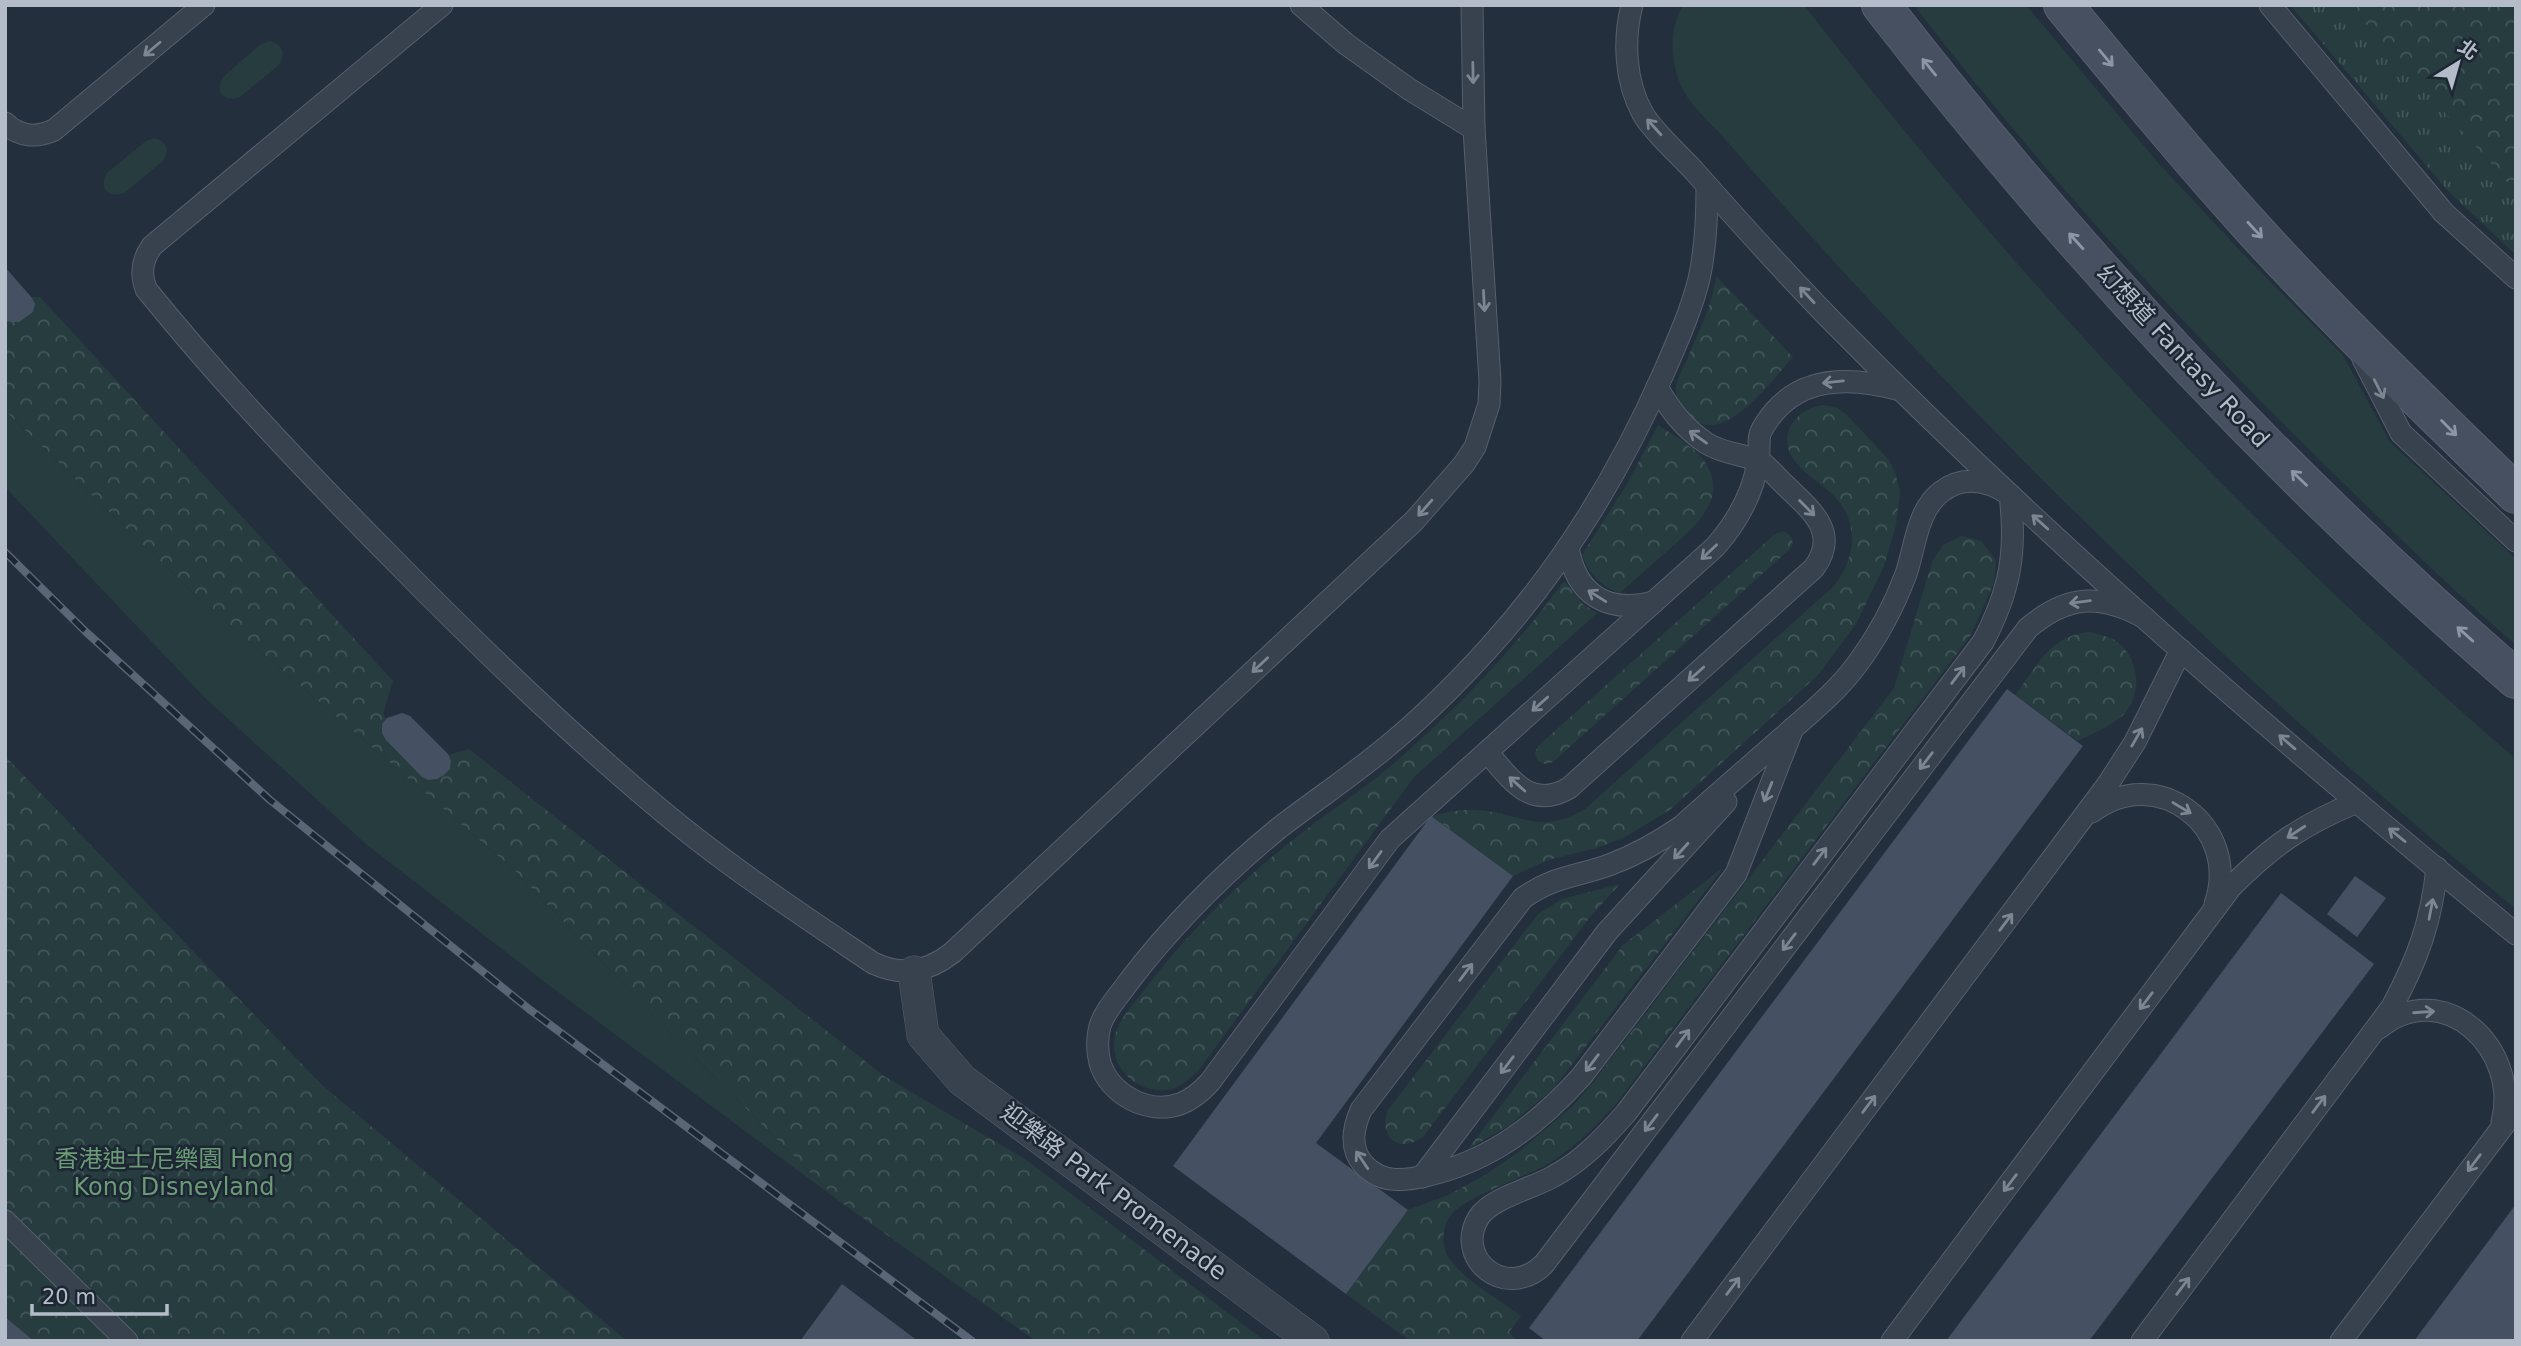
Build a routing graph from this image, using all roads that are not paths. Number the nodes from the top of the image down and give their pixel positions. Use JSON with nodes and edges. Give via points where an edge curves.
{"nodes":[{"id":1,"x":204,"y":5,"type":"edge"},
{"id":2,"x":442,"y":5,"type":"edge"},
{"id":3,"x":1301,"y":5,"type":"edge"},
{"id":4,"x":1472,"y":5,"type":"edge"},
{"id":5,"x":1632,"y":5,"type":"edge"},
{"id":6,"x":1881,"y":5,"type":"edge"},
{"id":7,"x":2063,"y":5,"type":"edge"},
{"id":8,"x":2270,"y":5,"type":"edge"},
{"id":9,"x":5,"y":123,"type":"edge"},
{"id":10,"x":1474,"y":128,"type":"junction"},
{"id":11,"x":1707,"y":186,"type":"junction"},
{"id":12,"x":2516,"y":278,"type":"edge"},
{"id":13,"x":2347,"y":329,"type":"junction"},
{"id":14,"x":1657,"y":387,"type":"junction"},
{"id":15,"x":1900,"y":390,"type":"junction"},
{"id":16,"x":1759,"y":460,"type":"junction"},
{"id":17,"x":2516,"y":494,"type":"edge"},
{"id":18,"x":2010,"y":495,"type":"junction"},
{"id":19,"x":2516,"y":541,"type":"edge"},
{"id":20,"x":1568,"y":547,"type":"junction"},
{"id":21,"x":1654,"y":602,"type":"junction"},
{"id":22,"x":2145,"y":618,"type":"junction"},
{"id":23,"x":2181,"y":650,"type":"junction"},
{"id":24,"x":2516,"y":679,"type":"edge"},
{"id":25,"x":1793,"y":728,"type":"junction"},
{"id":26,"x":1487,"y":752,"type":"junction"},
{"id":27,"x":2357,"y":802,"type":"junction"},
{"id":28,"x":2078,"y":826,"type":"junction"},
{"id":29,"x":2437,"y":868,"type":"junction"},
{"id":30,"x":2206,"y":922,"type":"junction"},
{"id":31,"x":2516,"y":934,"type":"edge"},
{"id":32,"x":914,"y":972,"type":"junction"},
{"id":33,"x":2365,"y":1042,"type":"junction"},
{"id":34,"x":2516,"y":1109,"type":"edge"},
{"id":35,"x":2494,"y":1137,"type":"junction"},
{"id":36,"x":1422,"y":1177,"type":"junction"},
{"id":37,"x":5,"y":1221,"type":"edge"},
{"id":38,"x":127,"y":1341,"type":"edge"},
{"id":39,"x":1313,"y":1341,"type":"edge"},
{"id":40,"x":1692,"y":1341,"type":"edge"},
{"id":41,"x":1892,"y":1341,"type":"edge"},
{"id":42,"x":2142,"y":1341,"type":"edge"},
{"id":43,"x":2341,"y":1341,"type":"edge"}],
"edges":[{"from":1,"to":9,"type":"lane","one_way":true,"via":[[54,130],[30,136]]},
{"from":2,"to":32,"type":"lane","via":[[152,246],[142,266],[146,289],[350,516],[453,620],[619,774],[743,875],[873,963]]},
{"from":3,"to":10,"type":"lane","via":[[1409,89]]},
{"from":4,"to":10,"type":"lane","one_way":true},
{"from":11,"to":5,"type":"lane","one_way":true,"via":[[1644,115],[1633,90],[1627,63]]},
{"from":24,"to":6,"type":"main road","name":"幻想道 Fantasy Road","one_way":true,"via":[[2370,547],[2158,332],[2030,189]]},
{"from":7,"to":13,"type":"main road","one_way":true,"via":[[2249,224]]},
{"from":8,"to":12,"type":"lane","via":[[2444,213]]},
{"from":10,"to":32,"type":"lane","one_way":true,"via":[[1490,381],[1483,426],[1464,464],[1414,521],[952,953]]},
{"from":11,"to":14,"type":"lane","via":[[1699,279]]},
{"from":15,"to":11,"type":"lane","one_way":true},
{"from":13,"to":17,"type":"main road","one_way":true},
{"from":13,"to":19,"type":"lane","one_way":true,"via":[[2401,433]]},
{"from":16,"to":14,"type":"lane","one_way":true,"via":[[1709,445],[1687,429]]},
{"from":14,"to":20,"type":"lane","via":[[1613,475]]},
{"from":15,"to":16,"type":"lane","one_way":true,"via":[[1878,384],[1811,385],[1795,393],[1768,419],[1760,435]]},
{"from":15,"to":18,"type":"lane"},
{"from":16,"to":21,"type":"lane","one_way":true,"via":[[1754,484],[1731,528]]},
{"from":16,"to":26,"type":"lane","one_way":true,"via":[[1815,514],[1825,544],[1814,568],[1558,794],[1527,793]]},
{"from":22,"to":18,"type":"lane","one_way":true},
{"from":22,"to":18,"type":"lane","one_way":true,"via":[[2106,602],[2085,601],[2063,605],[2028,628],[1544,1264],[1521,1279],[1494,1275],[1483,1267],[1472,1241],[1480,1215],[1554,1176],[1604,1137],[1626,1113],[1983,642],[2009,577]]},
{"from":18,"to":25,"type":"lane","via":[[1997,486],[1967,481],[1939,493],[1926,512],[1906,575],[1877,636],[1835,692]]},
{"from":21,"to":20,"type":"lane","one_way":true,"via":[[1621,606],[1589,593],[1571,564]]},
{"from":26,"to":20,"type":"lane","one_way":true,"via":[[1390,839],[1196,1096],[1179,1104],[1150,1106],[1123,1095],[1109,1081],[1100,1064],[1100,1025],[1147,958],[1233,869],[1386,748],[1438,700],[1496,640]]},
{"from":21,"to":26,"type":"lane","one_way":true},
{"from":22,"to":23,"type":"lane"},
{"from":27,"to":23,"type":"lane","one_way":true},
{"from":28,"to":23,"type":"lane","one_way":true,"via":[[2135,742]]},
{"from":25,"to":36,"type":"lane","one_way":true,"via":[[1608,932]]},
{"from":25,"to":36,"type":"lane","one_way":true,"via":[[1735,874],[1581,1077],[1541,1118],[1496,1150]]},
{"from":36,"to":25,"type":"lane","one_way":true,"via":[[1386,1180],[1370,1171],[1358,1159],[1354,1125],[1510,913],[1539,887],[1633,856],[1658,842]]},
{"from":29,"to":27,"type":"lane","one_way":true},
{"from":27,"to":30,"type":"lane","one_way":true,"via":[[2298,830],[2263,856],[2231,887]]},
{"from":28,"to":30,"type":"lane","one_way":true,"via":[[2113,799],[2136,794],[2179,804],[2198,818],[2212,836],[2221,880],[2217,902]]},
{"from":40,"to":28,"type":"lane","one_way":true},
{"from":29,"to":31,"type":"lane"},
{"from":33,"to":29,"type":"lane","one_way":true,"via":[[2392,1007],[2413,968],[2427,927]]},
{"from":30,"to":41,"type":"lane","one_way":true},
{"from":32,"to":39,"type":"street","name":"迎樂路 Park Promenade","via":[[923,1035],[962,1080]]},
{"from":33,"to":35,"type":"lane","one_way":true,"via":[[2382,1025],[2423,1010],[2446,1011],[2468,1019],[2486,1033],[2507,1072],[2509,1095]]},
{"from":42,"to":33,"type":"lane","one_way":true},
{"from":34,"to":35,"type":"lane"},
{"from":35,"to":43,"type":"lane","one_way":true},
{"from":37,"to":38,"type":"lane"}]}
